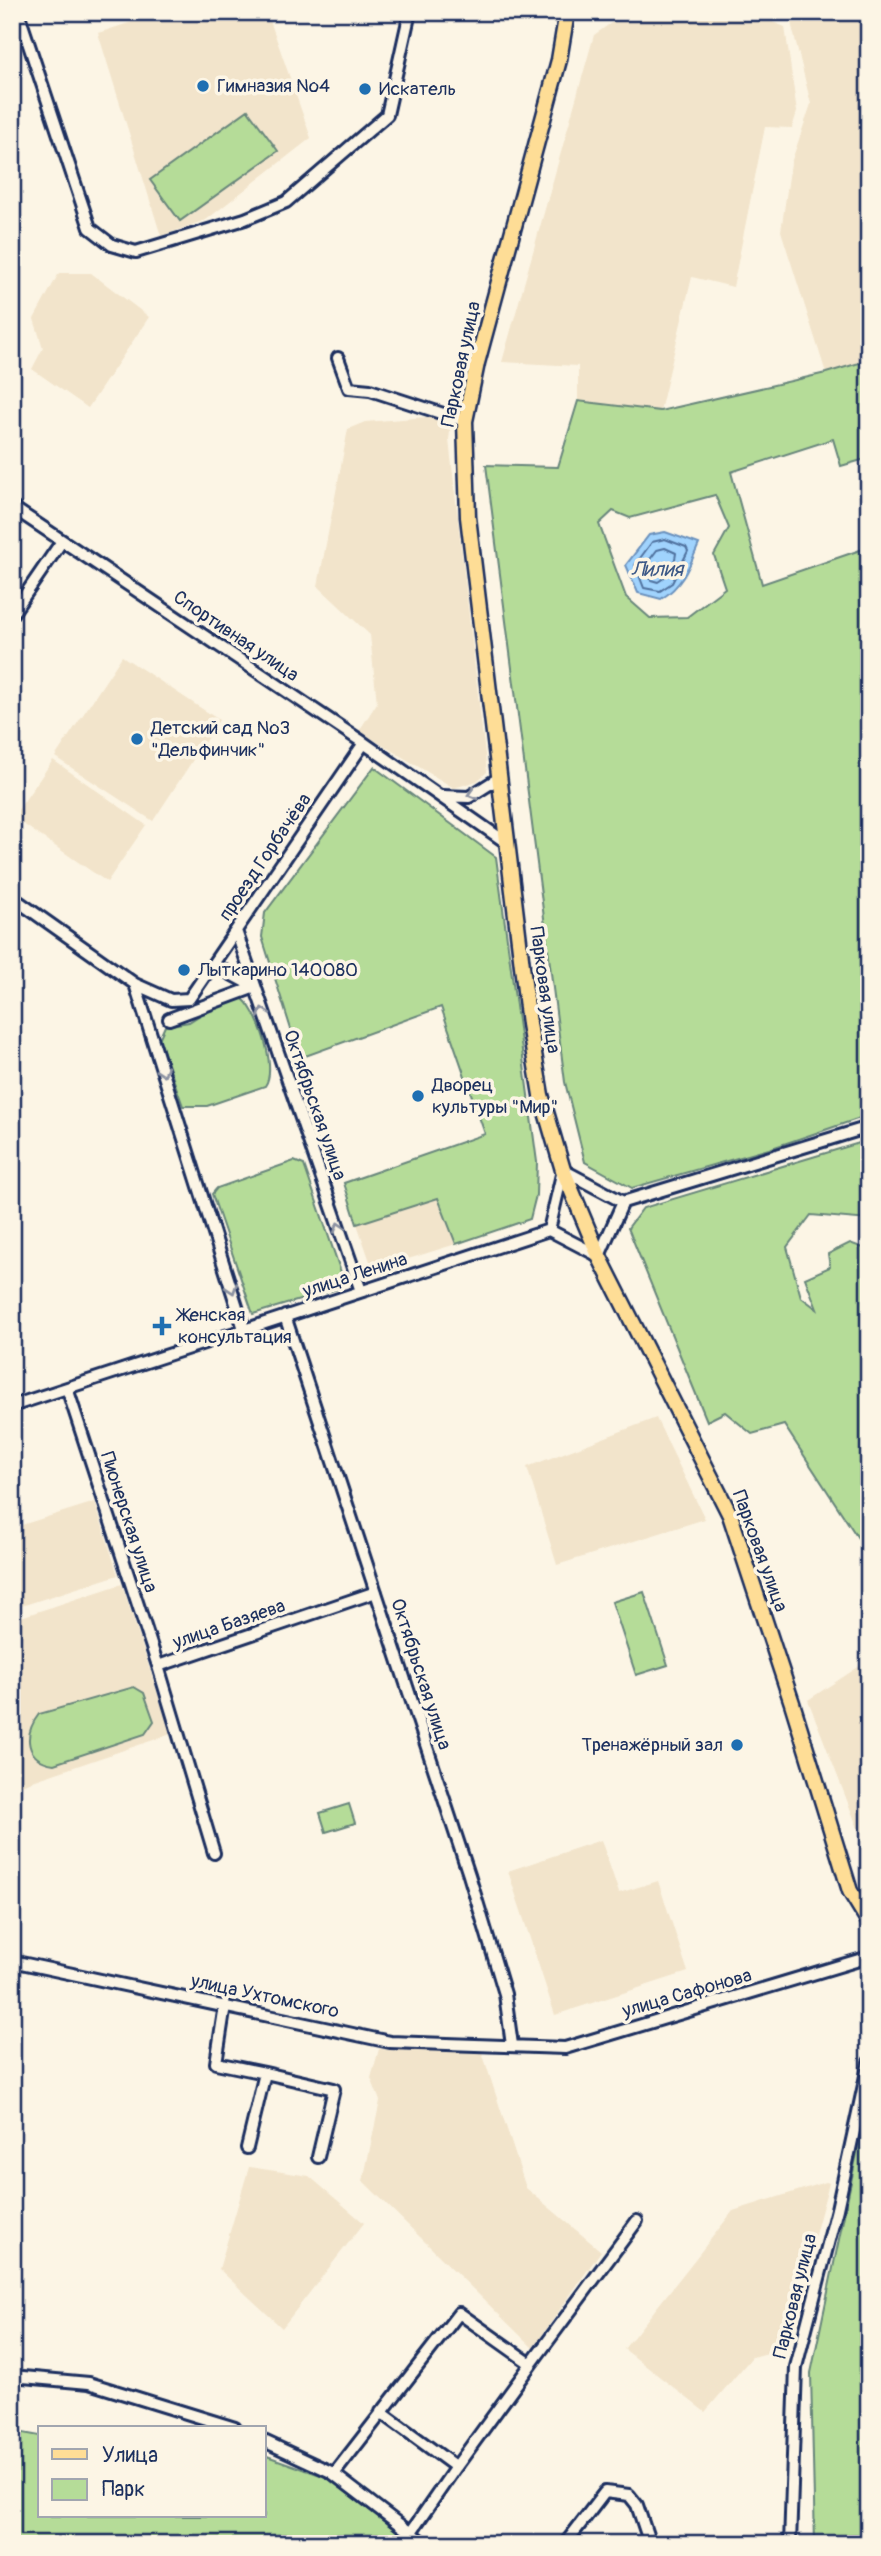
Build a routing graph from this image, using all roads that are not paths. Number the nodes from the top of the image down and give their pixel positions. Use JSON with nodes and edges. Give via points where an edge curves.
{"nodes":[{"id":1,"x":18,"y":12,"type":"edge"},
{"id":2,"x":410,"y":12,"type":"edge"},
{"id":3,"x":567,"y":12,"type":"edge"},
{"id":4,"x":338,"y":358,"type":"dead end"},
{"id":5,"x":465,"y":421,"type":"junction"},
{"id":6,"x":12,"y":507,"type":"edge"},
{"id":7,"x":62,"y":541,"type":"junction"},
{"id":8,"x":12,"y":614,"type":"edge"},
{"id":9,"x":364,"y":743,"type":"junction"},
{"id":10,"x":499,"y":778,"type":"junction"},
{"id":11,"x":439,"y":796,"type":"junction"},
{"id":12,"x":507,"y":843,"type":"junction"},
{"id":13,"x":12,"y":897,"type":"edge"},
{"id":14,"x":236,"y":931,"type":"junction"},
{"id":15,"x":214,"y":965,"type":"junction"},
{"id":16,"x":135,"y":984,"type":"junction"},
{"id":17,"x":255,"y":987,"type":"junction"},
{"id":18,"x":192,"y":995,"type":"junction"},
{"id":19,"x":169,"y":1019,"type":"junction"},
{"id":20,"x":152,"y":1036,"type":"junction"},
{"id":21,"x":869,"y":1126,"type":"edge"},
{"id":22,"x":563,"y":1170,"type":"junction"},
{"id":23,"x":623,"y":1202,"type":"junction"},
{"id":24,"x":549,"y":1230,"type":"junction"},
{"id":25,"x":599,"y":1256,"type":"junction"},
{"id":26,"x":361,"y":1291,"type":"junction"},
{"id":27,"x":285,"y":1316,"type":"junction"},
{"id":28,"x":244,"y":1329,"type":"junction"},
{"id":29,"x":67,"y":1388,"type":"junction"},
{"id":30,"x":12,"y":1406,"type":"edge"},
{"id":31,"x":376,"y":1592,"type":"junction"},
{"id":32,"x":158,"y":1666,"type":"junction"},
{"id":33,"x":214,"y":1853,"type":"dead end"},
{"id":34,"x":869,"y":1922,"type":"edge"},
{"id":35,"x":869,"y":1957,"type":"edge"},
{"id":36,"x":12,"y":1961,"type":"edge"},
{"id":37,"x":225,"y":2005,"type":"junction"},
{"id":38,"x":512,"y":2045,"type":"junction"},
{"id":39,"x":869,"y":2062,"type":"edge"},
{"id":40,"x":265,"y":2073,"type":"junction"},
{"id":41,"x":247,"y":2147,"type":"dead end"},
{"id":42,"x":318,"y":2157,"type":"dead end"},
{"id":43,"x":637,"y":2221,"type":"dead end"},
{"id":44,"x":531,"y":2364,"type":"junction"},
{"id":45,"x":12,"y":2376,"type":"edge"},
{"id":46,"x":381,"y":2412,"type":"junction"},
{"id":47,"x":229,"y":2426,"type":"edge"},
{"id":48,"x":266,"y":2442,"type":"edge"},
{"id":49,"x":456,"y":2467,"type":"junction"},
{"id":50,"x":334,"y":2474,"type":"junction"},
{"id":51,"x":411,"y":2532,"type":"junction"},
{"id":52,"x":570,"y":2542,"type":"edge"},
{"id":53,"x":425,"y":2544,"type":"edge"},
{"id":54,"x":658,"y":2544,"type":"edge"},
{"id":55,"x":790,"y":2544,"type":"edge"}],
"edges":[{"from":1,"to":2,"type":"street","via":[[90,228],[112,245],[136,252],[286,202],[387,115]]},
{"from":3,"to":5,"type":"main road","name":"Парковая улица","via":[[559,60]]},
{"from":4,"to":5,"type":"street","via":[[349,388],[370,390]]},
{"from":5,"to":10,"type":"main road","name":"Парковая улица","via":[[468,517]]},
{"from":6,"to":7,"type":"street","name":"Спортивная улица"},
{"from":7,"to":8,"type":"street"},
{"from":7,"to":9,"type":"street","name":"Спортивная улица"},
{"from":9,"to":11,"type":"street","name":"Спортивная улица"},
{"from":9,"to":14,"type":"street","name":"проезд Горбачёва"},
{"from":10,"to":11,"type":"street","one_way":true,"via":[[469,797]]},
{"from":10,"to":12,"type":"main road","name":"Парковая улица"},
{"from":11,"to":12,"type":"street","name":"Спортивная улица"},
{"from":12,"to":22,"type":"main road","name":"Парковая улица","via":[[539,1083]]},
{"from":13,"to":16,"type":"street"},
{"from":14,"to":15,"type":"street","name":"проезд Горбачёва"},
{"from":14,"to":17,"type":"street","name":"Октябрьская улица"},
{"from":15,"to":17,"type":"street"},
{"from":15,"to":18,"type":"street","name":"проезд Горбачёва"},
{"from":16,"to":18,"type":"street","via":[[164,999]]},
{"from":16,"to":20,"type":"street"},
{"from":17,"to":19,"type":"street"},
{"from":26,"to":17,"type":"street","name":"Октябрьская улица","one_way":true},
{"from":18,"to":19,"type":"street","name":"проезд Горбачёва"},
{"from":19,"to":20,"type":"street","name":"проезд Горбачёва"},
{"from":20,"to":28,"type":"street","one_way":true},
{"from":21,"to":23,"type":"street"},
{"from":22,"to":23,"type":"street"},
{"from":22,"to":24,"type":"street"},
{"from":22,"to":25,"type":"main road","name":"Парковая улица"},
{"from":23,"to":25,"type":"street"},
{"from":24,"to":25,"type":"street"},
{"from":24,"to":26,"type":"street","name":"улица Ленина"},
{"from":25,"to":34,"type":"main road","name":"Парковая улица","via":[[730,1515],[850,1891]]},
{"from":26,"to":27,"type":"street","name":"улица Ленина"},
{"from":27,"to":28,"type":"street","name":"улица Ленина"},
{"from":27,"to":31,"type":"street","name":"Октябрьская улица"},
{"from":28,"to":29,"type":"street","name":"улица Ленина"},
{"from":29,"to":30,"type":"street","name":"улица Ленина"},
{"from":29,"to":32,"type":"street","name":"Пионерская улица"},
{"from":31,"to":32,"type":"street","name":"улица Базяева"},
{"from":31,"to":38,"type":"street","name":"Октябрьская улица","via":[[505,1994]]},
{"from":32,"to":33,"type":"street","name":"улица Базяева"},
{"from":35,"to":38,"type":"street","name":"улица Сафонова","via":[[565,2048]]},
{"from":36,"to":37,"type":"street","name":"улица Ухтомского"},
{"from":37,"to":38,"type":"street","name":"улица Ухтомского","via":[[390,2042]]},
{"from":37,"to":40,"type":"street","via":[[216,2063]]},
{"from":39,"to":55,"type":"street","name":"Парковая улица","via":[[796,2367]]},
{"from":40,"to":41,"type":"street"},
{"from":40,"to":42,"type":"street","via":[[334,2089]]},
{"from":43,"to":44,"type":"street"},
{"from":44,"to":46,"type":"street","via":[[458,2313]]},
{"from":44,"to":49,"type":"street"},
{"from":45,"to":47,"type":"street","via":[[89,2383]]},
{"from":46,"to":49,"type":"street"},
{"from":46,"to":50,"type":"street"},
{"from":48,"to":50,"type":"street"},
{"from":49,"to":51,"type":"street"},
{"from":50,"to":51,"type":"street"},
{"from":51,"to":53,"type":"street"},
{"from":52,"to":54,"type":"street","via":[[605,2492],[629,2495],[649,2541]]}]}
